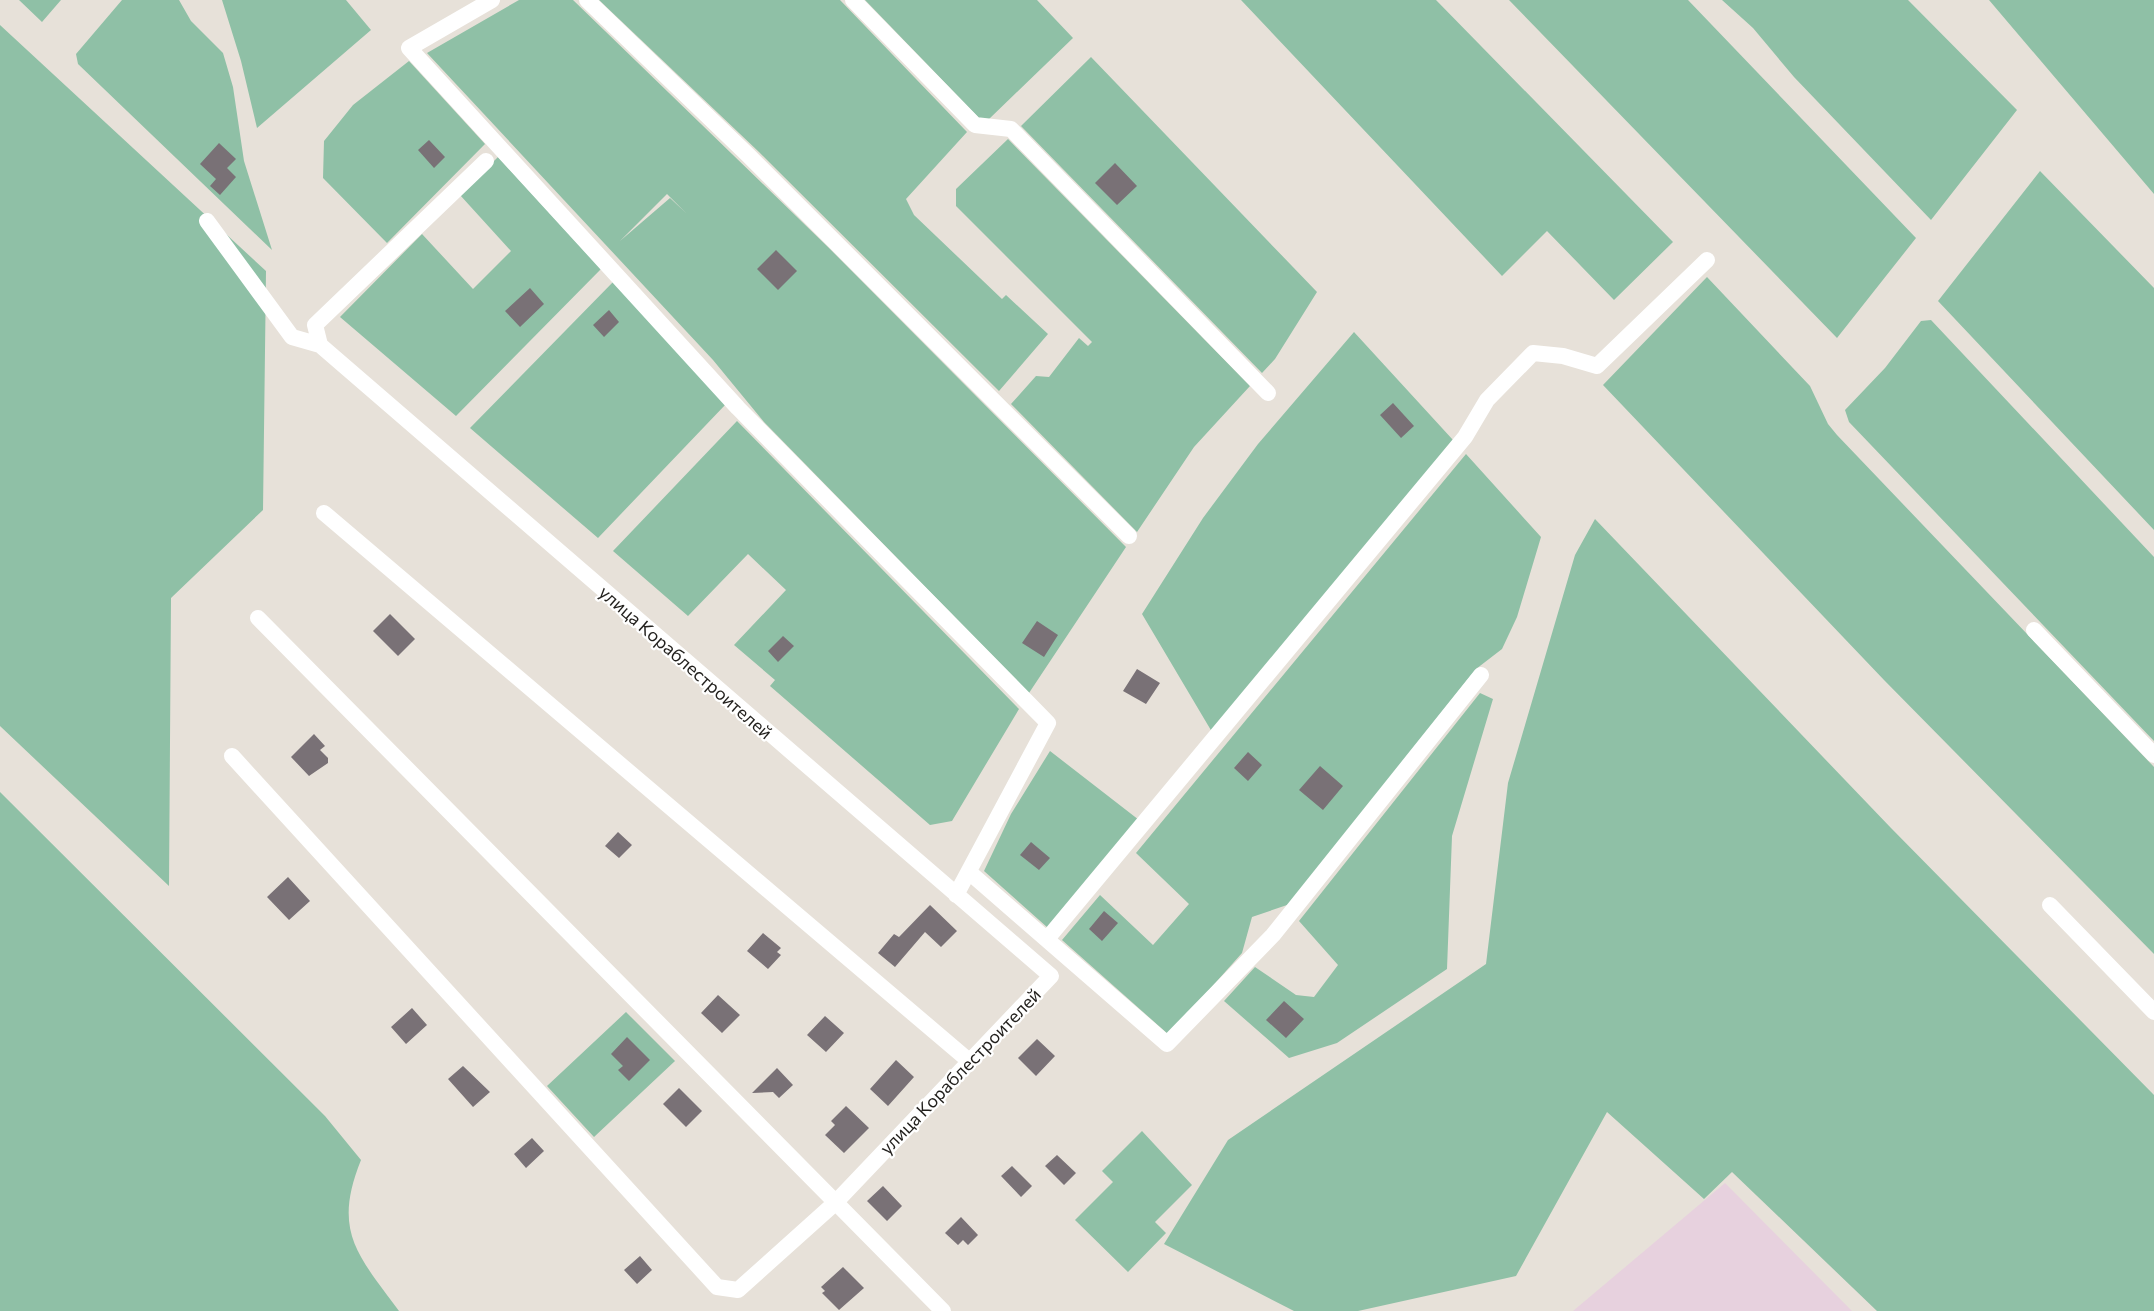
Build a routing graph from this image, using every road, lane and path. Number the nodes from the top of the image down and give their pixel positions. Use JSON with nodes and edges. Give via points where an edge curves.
{"nodes":[{"id":1,"x":492,"y":0,"type":"edge"},
{"id":2,"x":588,"y":0,"type":"edge"},
{"id":3,"x":853,"y":0,"type":"edge"},
{"id":4,"x":486,"y":161,"type":"dead end"},
{"id":5,"x":207,"y":221,"type":"dead end"},
{"id":6,"x":1707,"y":260,"type":"dead end"},
{"id":7,"x":320,"y":345,"type":"junction"},
{"id":8,"x":1268,"y":393,"type":"dead end"},
{"id":9,"x":324,"y":513,"type":"dead end"},
{"id":10,"x":1129,"y":536,"type":"dead end"},
{"id":11,"x":258,"y":618,"type":"dead end"},
{"id":12,"x":2034,"y":630,"type":"dead end"},
{"id":13,"x":1480,"y":675,"type":"dead end"},
{"id":14,"x":2154,"y":755,"type":"edge"},
{"id":15,"x":232,"y":756,"type":"dead end"},
{"id":16,"x":969,"y":872,"type":"junction"},
{"id":17,"x":956,"y":895,"type":"junction"},
{"id":18,"x":2050,"y":904,"type":"dead end"},
{"id":19,"x":1047,"y":939,"type":"junction"},
{"id":20,"x":2154,"y":1012,"type":"edge"},
{"id":21,"x":968,"y":1060,"type":"junction"},
{"id":22,"x":835,"y":1203,"type":"junction"},
{"id":23,"x":943,"y":1311,"type":"edge"}],
"edges":[{"from":1,"to":16,"type":"street","via":[[409,48],[738,408],[1048,723]]},
{"from":2,"to":10,"type":"street"},
{"from":3,"to":8,"type":"street","via":[[975,125],[1011,129]]},
{"from":4,"to":7,"type":"street","via":[[315,326]]},
{"from":5,"to":7,"type":"street","name":"улица Кораблестроителей","via":[[292,338]]},
{"from":6,"to":19,"type":"street","via":[[1598,366],[1563,356],[1533,354],[1487,400],[1465,437]]},
{"from":7,"to":17,"type":"street","name":"улица Кораблестроителей"},
{"from":9,"to":21,"type":"street"},
{"from":11,"to":22,"type":"street"},
{"from":12,"to":14,"type":"street"},
{"from":13,"to":19,"type":"street","via":[[1273,936],[1167,1044]]},
{"from":15,"to":22,"type":"street","name":"улица Кораблестроителей","via":[[717,1287],[738,1290]]},
{"from":16,"to":17,"type":"street"},
{"from":16,"to":19,"type":"street"},
{"from":17,"to":21,"type":"street","name":"улица Кораблестроителей","via":[[1050,976]]},
{"from":18,"to":20,"type":"street"},
{"from":21,"to":22,"type":"street","name":"улица Кораблестроителей"},
{"from":22,"to":23,"type":"street"}]}
